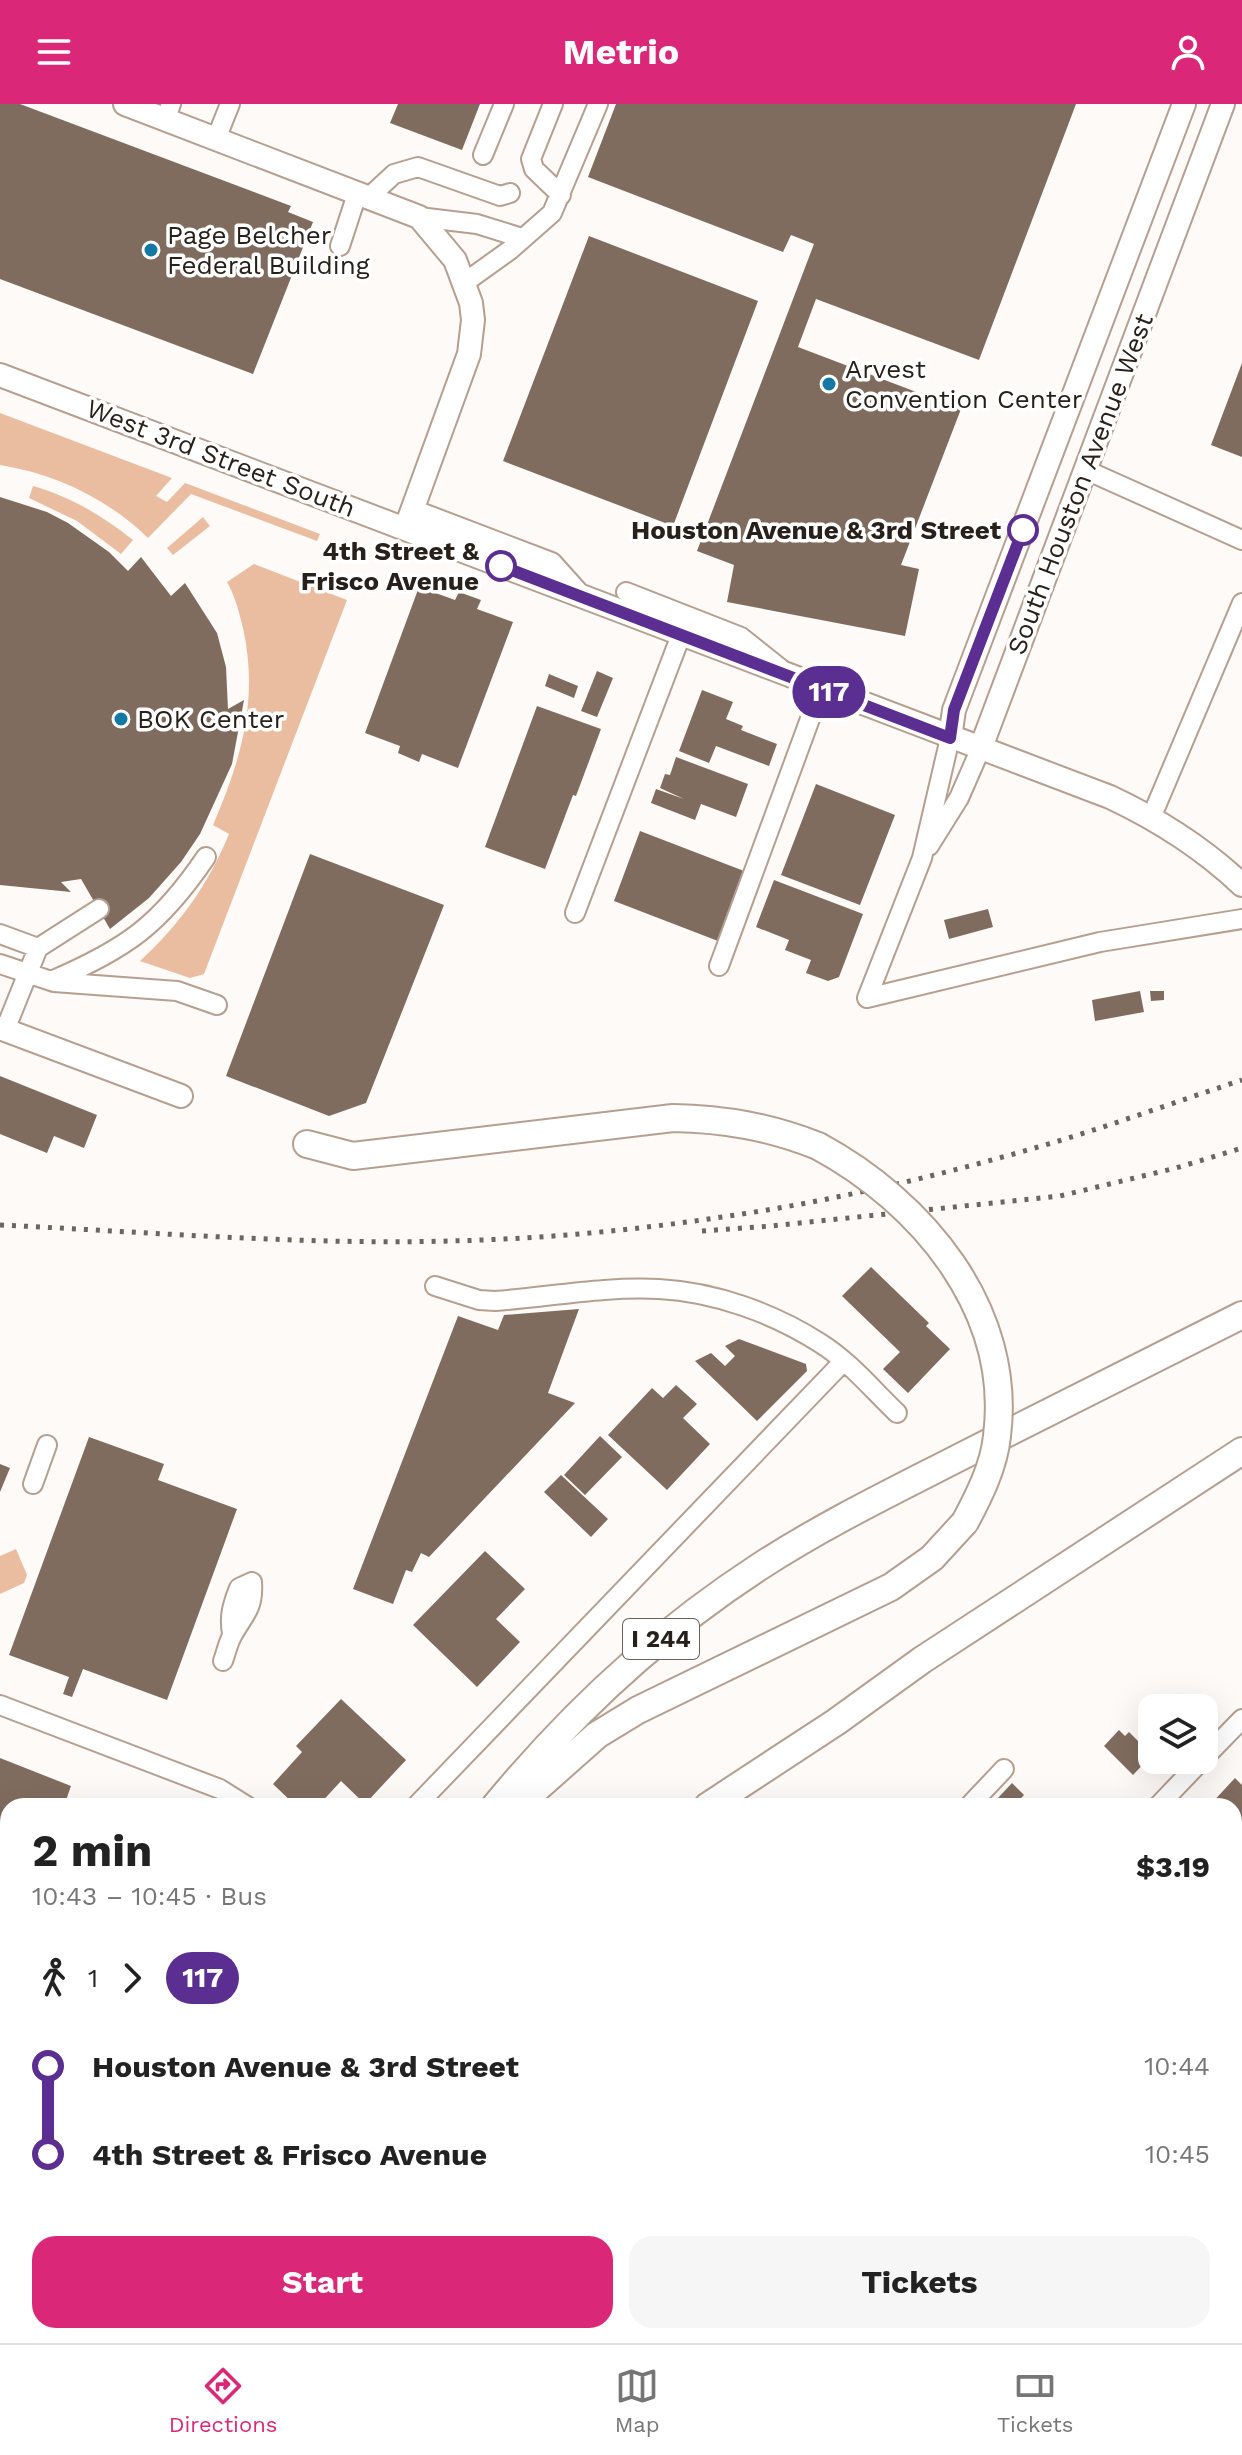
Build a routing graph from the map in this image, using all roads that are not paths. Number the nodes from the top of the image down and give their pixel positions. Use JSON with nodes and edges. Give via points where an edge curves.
{"nodes":[{"id":1,"x":230,"y":104,"type":"edge"},
{"id":2,"x":504,"y":104,"type":"edge"},
{"id":3,"x":553,"y":104,"type":"edge"},
{"id":4,"x":598,"y":104,"type":"edge"},
{"id":5,"x":1184,"y":104,"type":"edge"},
{"id":6,"x":130,"y":105,"type":"edge"},
{"id":7,"x":1224,"y":108,"type":"edge"},
{"id":8,"x":168,"y":112,"type":"edge"},
{"id":9,"x":216,"y":139,"type":"junction"},
{"id":10,"x":483,"y":155,"type":"dead end"},
{"id":11,"x":510,"y":193,"type":"dead end"},
{"id":12,"x":561,"y":195,"type":"junction"},
{"id":13,"x":363,"y":196,"type":"junction"},
{"id":14,"x":419,"y":217,"type":"junction"},
{"id":15,"x":522,"y":238,"type":"junction"},
{"id":16,"x":340,"y":246,"type":"dead end"},
{"id":17,"x":464,"y":283,"type":"junction"},
{"id":18,"x":0,"y":375,"type":"edge"},
{"id":19,"x":1086,"y":470,"type":"junction"},
{"id":20,"x":409,"y":519,"type":"junction"},
{"id":21,"x":1242,"y":540,"type":"edge"},
{"id":22,"x":626,"y":592,"type":"dead end"},
{"id":23,"x":1242,"y":603,"type":"edge"},
{"id":24,"x":681,"y":635,"type":"junction"},
{"id":25,"x":791,"y":677,"type":"junction"},
{"id":26,"x":821,"y":689,"type":"junction"},
{"id":27,"x":950,"y":738,"type":"junction"},
{"id":28,"x":980,"y":750,"type":"junction"},
{"id":29,"x":1151,"y":818,"type":"junction"},
{"id":30,"x":206,"y":857,"type":"dead end"},
{"id":31,"x":922,"y":858,"type":"junction"},
{"id":32,"x":1242,"y":885,"type":"edge"},
{"id":33,"x":99,"y":909,"type":"dead end"},
{"id":34,"x":575,"y":913,"type":"dead end"},
{"id":35,"x":1242,"y":919,"type":"edge"},
{"id":36,"x":0,"y":934,"type":"edge"},
{"id":37,"x":38,"y":948,"type":"junction"},
{"id":38,"x":0,"y":964,"type":"edge"},
{"id":39,"x":719,"y":966,"type":"dead end"},
{"id":40,"x":27,"y":975,"type":"junction"},
{"id":41,"x":51,"y":981,"type":"junction"},
{"id":42,"x":217,"y":1005,"type":"dead end"},
{"id":43,"x":2,"y":1029,"type":"edge"},
{"id":44,"x":181,"y":1096,"type":"dead end"},
{"id":45,"x":307,"y":1144,"type":"dead end"},
{"id":46,"x":435,"y":1286,"type":"dead end"},
{"id":47,"x":1242,"y":1315,"type":"edge"},
{"id":48,"x":843,"y":1362,"type":"junction"},
{"id":49,"x":897,"y":1413,"type":"dead end"},
{"id":50,"x":47,"y":1445,"type":"dead end"},
{"id":51,"x":1242,"y":1451,"type":"edge"},
{"id":52,"x":33,"y":1484,"type":"dead end"},
{"id":53,"x":232,"y":1634,"type":"dead end"},
{"id":54,"x":223,"y":1661,"type":"dead end"},
{"id":55,"x":0,"y":1705,"type":"edge"},
{"id":56,"x":1242,"y":1719,"type":"edge"},
{"id":57,"x":1228,"y":1733,"type":"junction"},
{"id":58,"x":1218,"y":1743,"type":"edge"},
{"id":59,"x":1242,"y":1746,"type":"edge"},
{"id":60,"x":1004,"y":1769,"type":"dead end"},
{"id":61,"x":1189,"y":1774,"type":"edge"},
{"id":62,"x":234,"y":1798,"type":"edge"},
{"id":63,"x":424,"y":1798,"type":"edge"},
{"id":64,"x":502,"y":1798,"type":"edge"},
{"id":65,"x":526,"y":1798,"type":"edge"},
{"id":66,"x":720,"y":1798,"type":"edge"},
{"id":67,"x":977,"y":1798,"type":"edge"},
{"id":68,"x":1166,"y":1798,"type":"edge"}],
"edges":[{"from":1,"to":9,"type":"street"},
{"from":2,"to":10,"type":"street"},
{"from":3,"to":12,"type":"street","via":[[531,159],[534,169]]},
{"from":4,"to":12,"type":"street"},
{"from":5,"to":27,"type":"main road","name":"South Houston Avenue West","via":[[968,671]]},
{"from":6,"to":8,"type":"main road"},
{"from":7,"to":19,"type":"main road","name":"South Houston Avenue West"},
{"from":8,"to":9,"type":"main road"},
{"from":9,"to":13,"type":"main road"},
{"from":11,"to":13,"type":"street","via":[[500,196],[418,167],[394,174]]},
{"from":12,"to":15,"type":"street","via":[[552,213]]},
{"from":13,"to":14,"type":"main road"},
{"from":13,"to":16,"type":"street"},
{"from":14,"to":15,"type":"street","via":[[477,224]]},
{"from":14,"to":17,"type":"main road","via":[[455,260]]},
{"from":15,"to":17,"type":"street"},
{"from":17,"to":20,"type":"main road","via":[[473,320],[469,354]]},
{"from":18,"to":20,"type":"main road","name":"West 3rd Street South"},
{"from":19,"to":21,"type":"street"},
{"from":19,"to":28,"type":"main road","name":"South Houston Avenue West"},
{"from":20,"to":24,"type":"main road","name":"West 3rd Street South","via":[[580,597]]},
{"from":22,"to":25,"type":"street","via":[[741,637]]},
{"from":23,"to":29,"type":"street"},
{"from":24,"to":25,"type":"main road","name":"West 3rd Street South"},
{"from":24,"to":34,"type":"street"},
{"from":25,"to":26,"type":"main road","name":"West 3rd Street South"},
{"from":26,"to":27,"type":"main road","name":"West 3rd Street South"},
{"from":26,"to":39,"type":"street"},
{"from":27,"to":28,"type":"main road","name":"West 3rd Street South"},
{"from":27,"to":31,"type":"street","name":"South Houston Avenue West"},
{"from":28,"to":29,"type":"main road","name":"West 3rd Street South","via":[[1110,797]]},
{"from":28,"to":31,"type":"street","name":"South Houston Avenue West","via":[[959,798]]},
{"from":29,"to":32,"type":"main road","name":"West 3rd Street South"},
{"from":30,"to":41,"type":"street","via":[[157,920],[125,944]]},
{"from":31,"to":35,"type":"street","name":"South Houston Avenue West","via":[[867,998],[1100,942]]},
{"from":33,"to":37,"type":"street"},
{"from":36,"to":37,"type":"street"},
{"from":37,"to":40,"type":"street"},
{"from":38,"to":40,"type":"street"},
{"from":40,"to":41,"type":"street"},
{"from":40,"to":43,"type":"street"},
{"from":41,"to":42,"type":"street","via":[[177,991]]},
{"from":43,"to":44,"type":"main road"},
{"from":45,"to":65,"type":"highway","bridge":true,"via":[[353,1156],[673,1118],[713,1119],[784,1132],[873,1179],[927,1229],[983,1324],[997,1379],[997,1437],[965,1522],[932,1558],[891,1587],[638,1710],[597,1735]]},
{"from":46,"to":48,"type":"street","via":[[495,1301],[623,1289],[684,1291],[738,1303],[822,1344]]},
{"from":47,"to":64,"type":"highway","number":"I 244","via":[[858,1509],[757,1568],[684,1620],[604,1689]]},
{"from":48,"to":49,"type":"street"},
{"from":48,"to":63,"type":"street"},
{"from":50,"to":52,"type":"street"},
{"from":51,"to":66,"type":"highway"},
{"from":53,"to":54,"type":"street"},
{"from":55,"to":62,"type":"street"},
{"from":56,"to":57,"type":"street"},
{"from":57,"to":58,"type":"street"},
{"from":57,"to":59,"type":"street"},
{"from":60,"to":67,"type":"street"},
{"from":61,"to":68,"type":"street"}]}
